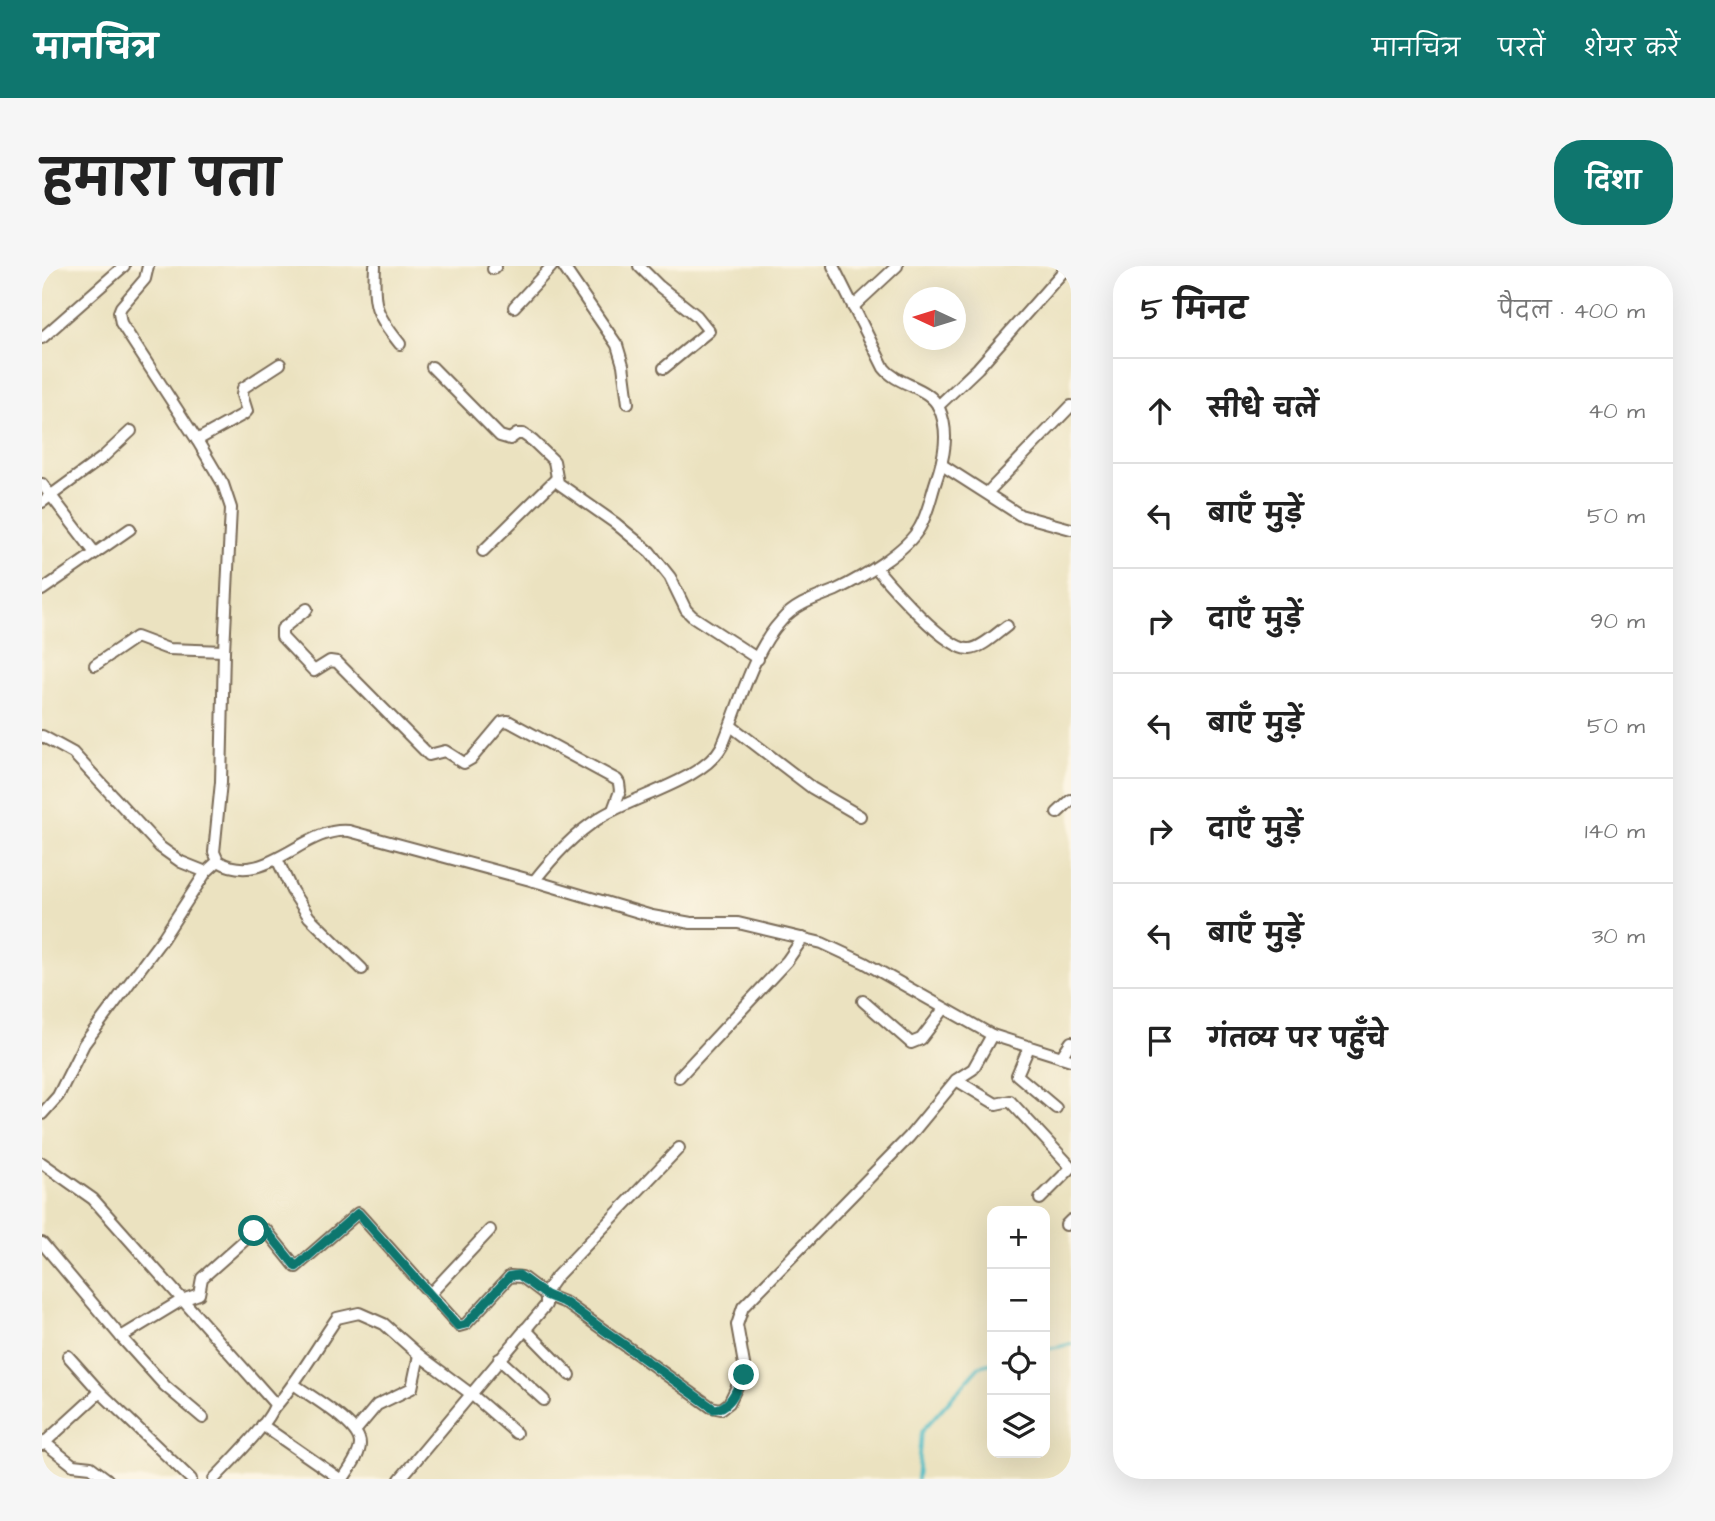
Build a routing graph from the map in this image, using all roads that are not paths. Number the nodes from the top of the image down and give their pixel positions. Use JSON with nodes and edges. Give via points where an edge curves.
{"nodes":[{"id":1,"x":124,"y":266,"type":"edge"},
{"id":2,"x":148,"y":266,"type":"edge"},
{"id":3,"x":375,"y":266,"type":"edge"},
{"id":4,"x":552,"y":266,"type":"edge"},
{"id":5,"x":563,"y":266,"type":"edge"},
{"id":6,"x":639,"y":266,"type":"edge"},
{"id":7,"x":833,"y":266,"type":"edge"},
{"id":8,"x":897,"y":266,"type":"edge"},
{"id":9,"x":1068,"y":266,"type":"edge"},
{"id":10,"x":514,"y":307,"type":"dead end"},
{"id":11,"x":853,"y":307,"type":"junction"},
{"id":12,"x":42,"y":338,"type":"edge"},
{"id":13,"x":400,"y":344,"type":"dead end"},
{"id":14,"x":280,"y":364,"type":"dead end"},
{"id":15,"x":432,"y":368,"type":"dead end"},
{"id":16,"x":664,"y":368,"type":"dead end"},
{"id":17,"x":628,"y":404,"type":"dead end"},
{"id":18,"x":938,"y":406,"type":"junction"},
{"id":19,"x":1071,"y":406,"type":"edge"},
{"id":20,"x":131,"y":431,"type":"dead end"},
{"id":21,"x":197,"y":440,"type":"junction"},
{"id":22,"x":942,"y":465,"type":"junction"},
{"id":23,"x":556,"y":479,"type":"junction"},
{"id":24,"x":42,"y":484,"type":"edge"},
{"id":25,"x":987,"y":494,"type":"junction"},
{"id":26,"x":47,"y":498,"type":"edge"},
{"id":27,"x":130,"y":529,"type":"dead end"},
{"id":28,"x":1071,"y":529,"type":"edge"},
{"id":29,"x":483,"y":551,"type":"dead end"},
{"id":30,"x":95,"y":553,"type":"junction"},
{"id":31,"x":876,"y":568,"type":"junction"},
{"id":32,"x":42,"y":590,"type":"edge"},
{"id":33,"x":307,"y":609,"type":"dead end"},
{"id":34,"x":1007,"y":626,"type":"dead end"},
{"id":35,"x":224,"y":651,"type":"junction"},
{"id":36,"x":758,"y":659,"type":"junction"},
{"id":37,"x":95,"y":665,"type":"dead end"},
{"id":38,"x":731,"y":726,"type":"junction"},
{"id":39,"x":42,"y":736,"type":"edge"},
{"id":40,"x":1071,"y":800,"type":"edge"},
{"id":41,"x":613,"y":810,"type":"junction"},
{"id":42,"x":1057,"y":813,"type":"dead end"},
{"id":43,"x":860,"y":816,"type":"dead end"},
{"id":44,"x":277,"y":859,"type":"junction"},
{"id":45,"x":218,"y":861,"type":"junction"},
{"id":46,"x":206,"y":872,"type":"junction"},
{"id":47,"x":534,"y":881,"type":"junction"},
{"id":48,"x":803,"y":938,"type":"junction"},
{"id":49,"x":362,"y":968,"type":"dead end"},
{"id":50,"x":863,"y":1001,"type":"dead end"},
{"id":51,"x":944,"y":1009,"type":"junction"},
{"id":52,"x":992,"y":1035,"type":"junction"},
{"id":53,"x":1071,"y":1042,"type":"edge"},
{"id":54,"x":1029,"y":1047,"type":"junction"},
{"id":55,"x":1066,"y":1059,"type":"edge"},
{"id":56,"x":679,"y":1077,"type":"dead end"},
{"id":57,"x":956,"y":1080,"type":"junction"},
{"id":58,"x":1056,"y":1108,"type":"dead end"},
{"id":59,"x":42,"y":1114,"type":"edge"},
{"id":60,"x":679,"y":1147,"type":"dead end"},
{"id":61,"x":42,"y":1163,"type":"edge"},
{"id":62,"x":1071,"y":1168,"type":"edge"},
{"id":63,"x":1040,"y":1199,"type":"dead end"},
{"id":64,"x":490,"y":1230,"type":"dead end"},
{"id":65,"x":42,"y":1243,"type":"edge"},
{"id":66,"x":430,"y":1294,"type":"junction"},
{"id":67,"x":545,"y":1294,"type":"junction"},
{"id":68,"x":182,"y":1300,"type":"junction"},
{"id":69,"x":525,"y":1329,"type":"junction"},
{"id":70,"x":121,"y":1337,"type":"junction"},
{"id":71,"x":68,"y":1356,"type":"dead end"},
{"id":72,"x":419,"y":1356,"type":"junction"},
{"id":73,"x":499,"y":1359,"type":"junction"},
{"id":74,"x":570,"y":1375,"type":"dead end"},
{"id":75,"x":295,"y":1385,"type":"junction"},
{"id":76,"x":100,"y":1392,"type":"junction"},
{"id":77,"x":471,"y":1394,"type":"junction"},
{"id":78,"x":544,"y":1400,"type":"dead end"},
{"id":79,"x":275,"y":1407,"type":"junction"},
{"id":80,"x":203,"y":1418,"type":"dead end"},
{"id":81,"x":262,"y":1425,"type":"junction"},
{"id":82,"x":356,"y":1430,"type":"junction"},
{"id":83,"x":516,"y":1433,"type":"dead end"},
{"id":84,"x":44,"y":1444,"type":"edge"},
{"id":85,"x":189,"y":1478,"type":"edge"},
{"id":86,"x":107,"y":1479,"type":"edge"},
{"id":87,"x":214,"y":1479,"type":"edge"},
{"id":88,"x":342,"y":1479,"type":"edge"},
{"id":89,"x":400,"y":1479,"type":"edge"}],
"edges":[{"from":1,"to":12,"type":"street"},
{"from":2,"to":21,"type":"street","via":[[145,279],[121,307],[119,318]]},
{"from":3,"to":13,"type":"street","via":[[376,308]]},
{"from":4,"to":10,"type":"street"},
{"from":5,"to":17,"type":"street","via":[[617,345]]},
{"from":6,"to":16,"type":"street","via":[[709,331]]},
{"from":7,"to":11,"type":"street"},
{"from":8,"to":11,"type":"street"},
{"from":9,"to":18,"type":"street"},
{"from":11,"to":18,"type":"street","via":[[887,372]]},
{"from":14,"to":21,"type":"street","via":[[243,388],[244,414]]},
{"from":15,"to":23,"type":"street","via":[[500,436],[510,439],[523,434],[533,441],[554,461]]},
{"from":18,"to":22,"type":"street","via":[[945,429]]},
{"from":19,"to":25,"type":"street"},
{"from":20,"to":26,"type":"street"},
{"from":21,"to":35,"type":"street","via":[[223,484],[231,508]]},
{"from":22,"to":25,"type":"street"},
{"from":22,"to":31,"type":"street","via":[[920,527]]},
{"from":23,"to":29,"type":"street"},
{"from":23,"to":36,"type":"street","via":[[650,552],[691,616]]},
{"from":24,"to":26,"type":"street"},
{"from":25,"to":28,"type":"street","via":[[1020,515]]},
{"from":26,"to":30,"type":"street"},
{"from":27,"to":30,"type":"street"},
{"from":30,"to":32,"type":"street"},
{"from":31,"to":34,"type":"street","via":[[916,611],[958,646],[977,648]]},
{"from":31,"to":36,"type":"street","via":[[797,606],[779,622]]},
{"from":33,"to":41,"type":"street","via":[[282,629],[282,637],[314,671],[337,662],[429,755],[446,751],[464,763],[508,721],[617,780],[620,792]]},
{"from":35,"to":37,"type":"street","via":[[168,649],[136,638]]},
{"from":35,"to":45,"type":"street","via":[[221,782],[214,852]]},
{"from":36,"to":38,"type":"street"},
{"from":38,"to":41,"type":"street","via":[[709,763]]},
{"from":38,"to":43,"type":"street","via":[[812,788]]},
{"from":39,"to":46,"type":"street","via":[[73,753],[160,848]]},
{"from":40,"to":42,"type":"street"},
{"from":41,"to":47,"type":"street","via":[[574,837]]},
{"from":44,"to":45,"type":"street","via":[[250,867]]},
{"from":44,"to":47,"type":"street","via":[[324,832],[338,830]]},
{"from":44,"to":49,"type":"street","via":[[309,918]]},
{"from":45,"to":46,"type":"street"},
{"from":46,"to":59,"type":"street","via":[[83,1044],[58,1096]]},
{"from":47,"to":48,"type":"street","via":[[652,916],[691,923],[738,923]]},
{"from":48,"to":51,"type":"street","via":[[865,963]]},
{"from":48,"to":56,"type":"street"},
{"from":50,"to":51,"type":"street","via":[[911,1043],[921,1040]]},
{"from":51,"to":52,"type":"street"},
{"from":52,"to":54,"type":"street"},
{"from":52,"to":57,"type":"street","via":[[973,1069]]},
{"from":53,"to":55,"type":"street"},
{"from":54,"to":55,"type":"street"},
{"from":54,"to":58,"type":"street","via":[[1017,1075]]},
{"from":57,"to":62,"type":"street","via":[[996,1104],[1010,1101]]},
{"from":57,"to":67,"type":"street","via":[[909,1137],[743,1307],[737,1325],[745,1370],[729,1403],[721,1409],[711,1407],[566,1303]]},
{"from":60,"to":67,"type":"street"},
{"from":61,"to":68,"type":"street","via":[[93,1199]]},
{"from":62,"to":63,"type":"street"},
{"from":64,"to":66,"type":"street"},
{"from":65,"to":70,"type":"street"},
{"from":66,"to":67,"type":"street","via":[[461,1326],[510,1276],[522,1277]]},
{"from":66,"to":68,"type":"street","via":[[358,1213],[296,1267],[266,1230],[256,1230],[202,1278],[199,1294]]},
{"from":67,"to":69,"type":"street","via":[[546,1305]]},
{"from":68,"to":70,"type":"street"},
{"from":68,"to":79,"type":"street"},
{"from":69,"to":73,"type":"street"},
{"from":69,"to":74,"type":"street"},
{"from":70,"to":80,"type":"street","via":[[165,1386]]},
{"from":71,"to":76,"type":"street"},
{"from":72,"to":75,"type":"street","via":[[384,1324],[359,1313],[337,1318]]},
{"from":72,"to":77,"type":"street"},
{"from":72,"to":82,"type":"street","via":[[412,1388],[377,1405]]},
{"from":73,"to":77,"type":"street"},
{"from":73,"to":78,"type":"street"},
{"from":75,"to":79,"type":"street"},
{"from":75,"to":82,"type":"street"},
{"from":76,"to":84,"type":"street"},
{"from":76,"to":85,"type":"street"},
{"from":77,"to":83,"type":"street"},
{"from":77,"to":89,"type":"street"},
{"from":79,"to":81,"type":"street"},
{"from":81,"to":87,"type":"street"},
{"from":81,"to":88,"type":"street"},
{"from":82,"to":88,"type":"street","via":[[359,1450]]},
{"from":84,"to":86,"type":"street","via":[[73,1465],[94,1468]]}]}
